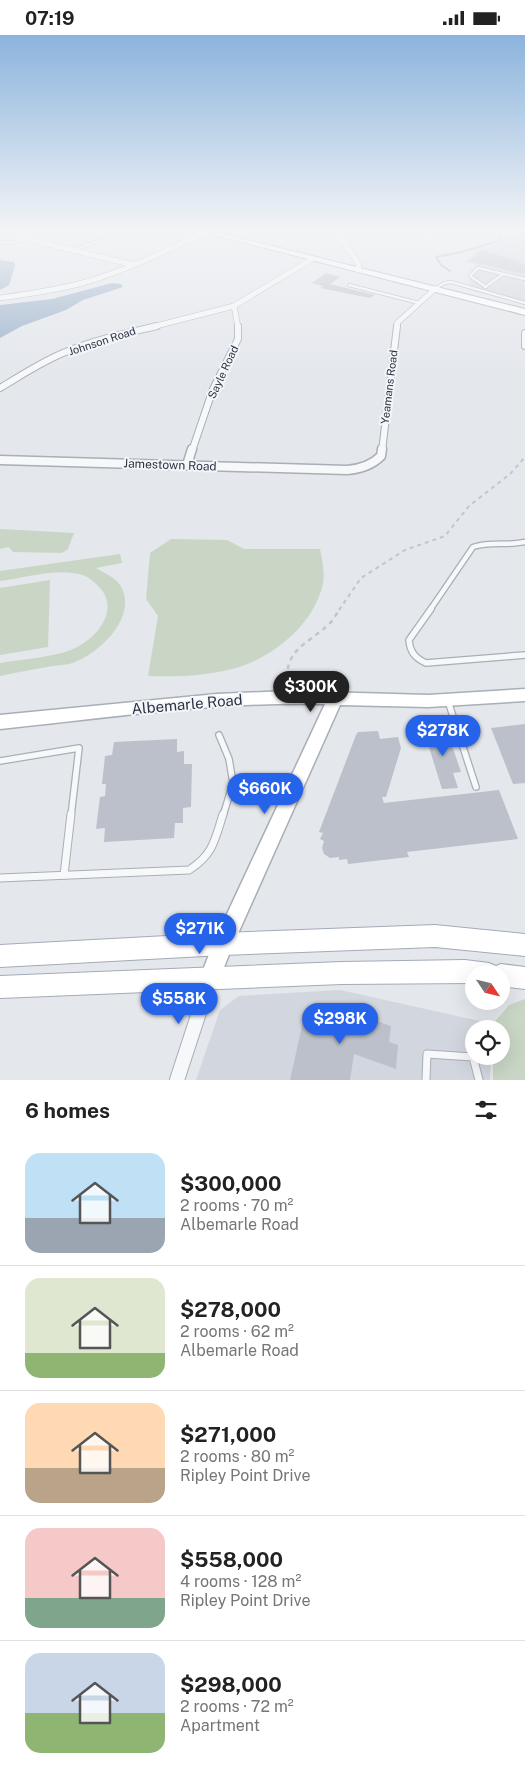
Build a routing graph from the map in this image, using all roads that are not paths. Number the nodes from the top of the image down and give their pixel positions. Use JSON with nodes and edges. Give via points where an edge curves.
{"nodes":[{"id":1,"x":96,"y":279,"type":"edge"},
{"id":2,"x":279,"y":279,"type":"edge"},
{"id":3,"x":394,"y":279,"type":"edge"},
{"id":4,"x":474,"y":279,"type":"edge"},
{"id":5,"x":497,"y":279,"type":"edge"},
{"id":6,"x":349,"y":285,"type":"dead end"},
{"id":7,"x":486,"y":287,"type":"junction"},
{"id":8,"x":435,"y":289,"type":"junction"},
{"id":9,"x":480,"y":291,"type":"junction"},
{"id":10,"x":0,"y":298,"type":"edge"},
{"id":11,"x":419,"y":303,"type":"junction"},
{"id":12,"x":525,"y":303,"type":"edge"},
{"id":13,"x":234,"y":306,"type":"junction"},
{"id":14,"x":525,"y":312,"type":"edge"},
{"id":15,"x":211,"y":313,"type":"junction"},
{"id":16,"x":230,"y":317,"type":"junction"},
{"id":17,"x":525,"y":333,"type":"edge"},
{"id":18,"x":525,"y":346,"type":"edge"},
{"id":19,"x":0,"y":388,"type":"edge"},
{"id":20,"x":0,"y":460,"type":"edge"},
{"id":21,"x":187,"y":465,"type":"junction"},
{"id":22,"x":341,"y":470,"type":"joint"},
{"id":23,"x":525,"y":542,"type":"edge"},
{"id":24,"x":525,"y":655,"type":"edge"},
{"id":25,"x":525,"y":695,"type":"edge"},
{"id":26,"x":336,"y":698,"type":"junction"},
{"id":27,"x":448,"y":700,"type":"junction"},
{"id":28,"x":0,"y":722,"type":"edge"},
{"id":29,"x":219,"y":735,"type":"dead end"},
{"id":30,"x":0,"y":761,"type":"edge"},
{"id":31,"x":233,"y":783,"type":"junction"},
{"id":32,"x":296,"y":785,"type":"junction"},
{"id":33,"x":476,"y":787,"type":"dead end"},
{"id":34,"x":64,"y":875,"type":"junction"},
{"id":35,"x":0,"y":878,"type":"edge"},
{"id":36,"x":224,"y":944,"type":"junction"},
{"id":37,"x":525,"y":945,"type":"edge"},
{"id":38,"x":0,"y":956,"type":"edge"},
{"id":39,"x":465,"y":971,"type":"edge"},
{"id":40,"x":510,"y":976,"type":"edge"},
{"id":41,"x":210,"y":978,"type":"junction"},
{"id":42,"x":525,"y":978,"type":"edge"},
{"id":43,"x":0,"y":987,"type":"edge"},
{"id":44,"x":177,"y":1080,"type":"edge"},
{"id":45,"x":426,"y":1080,"type":"edge"},
{"id":46,"x":479,"y":1080,"type":"edge"}],
"edges":[{"from":1,"to":10,"type":"street","via":[[58,289]]},
{"from":2,"to":13,"type":"street","name":"Johnson Road"},
{"from":3,"to":8,"type":"main road"},
{"from":4,"to":7,"type":"lane"},
{"from":5,"to":7,"type":"lane"},
{"from":6,"to":11,"type":"lane"},
{"from":7,"to":9,"type":"lane"},
{"from":8,"to":9,"type":"lane","via":[[451,282]]},
{"from":8,"to":11,"type":"street","name":"Yeamans Road"},
{"from":8,"to":14,"type":"main road"},
{"from":9,"to":12,"type":"lane"},
{"from":11,"to":22,"type":"street","name":"Yeamans Road","via":[[397,323],[381,456],[364,468]]},
{"from":13,"to":15,"type":"street","name":"Johnson Road"},
{"from":13,"to":16,"type":"street","name":"Sayle Road"},
{"from":15,"to":16,"type":"street","name":"Johnson Road"},
{"from":15,"to":19,"type":"street","name":"Johnson Road","via":[[102,339],[67,351]]},
{"from":16,"to":21,"type":"street","name":"Sayle Road","via":[[238,339],[213,389]]},
{"from":17,"to":18,"type":"street"},
{"from":20,"to":21,"type":"street","name":"Jamestown Road"},
{"from":21,"to":22,"type":"street","name":"Jamestown Road"},
{"from":23,"to":24,"type":"lane","via":[[508,546],[482,543],[473,547],[409,639],[410,650],[416,659],[426,663]]},
{"from":25,"to":27,"type":"street","name":"Albemarle Road"},
{"from":26,"to":27,"type":"street","name":"Albemarle Road"},
{"from":26,"to":28,"type":"street","name":"Albemarle Road","via":[[217,700]]},
{"from":26,"to":32,"type":"street"},
{"from":27,"to":33,"type":"lane"},
{"from":29,"to":31,"type":"lane","via":[[229,759]]},
{"from":30,"to":34,"type":"lane","via":[[79,748]]},
{"from":31,"to":32,"type":"lane"},
{"from":31,"to":34,"type":"lane","via":[[212,849],[202,862],[189,870]]},
{"from":32,"to":36,"type":"street"},
{"from":34,"to":35,"type":"lane"},
{"from":36,"to":37,"type":"main road","via":[[435,936]]},
{"from":36,"to":38,"type":"main road"},
{"from":36,"to":41,"type":"street"},
{"from":39,"to":41,"type":"main road"},
{"from":40,"to":42,"type":"main road"},
{"from":41,"to":43,"type":"main road"},
{"from":41,"to":44,"type":"street"},
{"from":45,"to":46,"type":"lane","via":[[427,1054],[474,1057]]}]}
